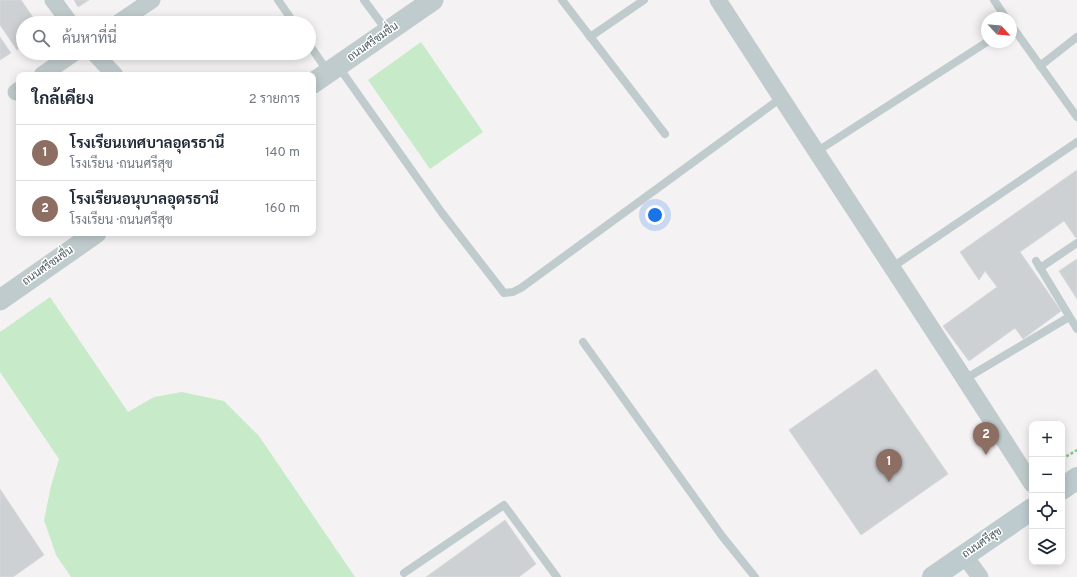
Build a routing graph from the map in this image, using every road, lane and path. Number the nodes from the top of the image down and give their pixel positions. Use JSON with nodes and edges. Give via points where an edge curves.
{"nodes":[{"id":1,"x":53,"y":0,"type":"edge"},
{"id":2,"x":152,"y":0,"type":"edge"},
{"id":3,"x":278,"y":0,"type":"edge"},
{"id":4,"x":364,"y":0,"type":"edge"},
{"id":5,"x":433,"y":0,"type":"edge"},
{"id":6,"x":562,"y":0,"type":"edge"},
{"id":7,"x":644,"y":0,"type":"edge"},
{"id":8,"x":718,"y":0,"type":"edge"},
{"id":9,"x":994,"y":0,"type":"edge"},
{"id":10,"x":1002,"y":12,"type":"edge"},
{"id":11,"x":65,"y":16,"type":"edge"},
{"id":12,"x":128,"y":16,"type":"edge"},
{"id":13,"x":289,"y":16,"type":"edge"},
{"id":14,"x":387,"y":32,"type":"junction"},
{"id":15,"x":1017,"y":33,"type":"edge"},
{"id":16,"x":590,"y":37,"type":"junction"},
{"id":17,"x":1077,"y":37,"type":"edge"},
{"id":18,"x":981,"y":46,"type":"edge"},
{"id":19,"x":316,"y":56,"type":"edge"},
{"id":20,"x":64,"y":60,"type":"edge"},
{"id":21,"x":101,"y":60,"type":"edge"},
{"id":22,"x":1040,"y":66,"type":"junction"},
{"id":23,"x":46,"y":72,"type":"edge"},
{"id":24,"x":112,"y":72,"type":"edge"},
{"id":25,"x":327,"y":74,"type":"edge"},
{"id":26,"x":781,"y":98,"type":"junction"},
{"id":27,"x":1077,"y":117,"type":"edge"},
{"id":28,"x":665,"y":134,"type":"dead end"},
{"id":29,"x":1077,"y":142,"type":"edge"},
{"id":30,"x":816,"y":152,"type":"junction"},
{"id":31,"x":92,"y":236,"type":"edge"},
{"id":32,"x":1077,"y":243,"type":"edge"},
{"id":33,"x":891,"y":268,"type":"junction"},
{"id":34,"x":0,"y":300,"type":"edge"},
{"id":35,"x":1069,"y":317,"type":"junction"},
{"id":36,"x":1077,"y":329,"type":"edge"},
{"id":37,"x":583,"y":342,"type":"dead end"},
{"id":38,"x":965,"y":379,"type":"junction"},
{"id":39,"x":1077,"y":450,"type":"edge"},
{"id":40,"x":1065,"y":458,"type":"edge"},
{"id":41,"x":1077,"y":478,"type":"edge"},
{"id":42,"x":1029,"y":479,"type":"edge"},
{"id":43,"x":1065,"y":486,"type":"edge"},
{"id":44,"x":1029,"y":511,"type":"edge"},
{"id":45,"x":964,"y":555,"type":"junction"},
{"id":46,"x":404,"y":573,"type":"dead end"},
{"id":47,"x":557,"y":577,"type":"edge"},
{"id":48,"x":755,"y":577,"type":"edge"},
{"id":49,"x":932,"y":577,"type":"edge"},
{"id":50,"x":980,"y":577,"type":"edge"}],
"edges":[{"from":1,"to":11,"type":"street"},
{"from":2,"to":12,"type":"street"},
{"from":3,"to":13,"type":"lane"},
{"from":4,"to":14,"type":"lane"},
{"from":5,"to":14,"type":"street","name":"ถนนศรีชมชื่น"},
{"from":6,"to":16,"type":"lane"},
{"from":7,"to":16,"type":"lane"},
{"from":8,"to":26,"type":"street"},
{"from":9,"to":10,"type":"lane"},
{"from":14,"to":25,"type":"street","name":"ถนนศรีชมชื่น"},
{"from":15,"to":22,"type":"lane"},
{"from":16,"to":28,"type":"lane"},
{"from":17,"to":22,"type":"lane"},
{"from":18,"to":30,"type":"lane"},
{"from":19,"to":25,"type":"lane"},
{"from":20,"to":23,"type":"street"},
{"from":21,"to":24,"type":"street"},
{"from":22,"to":27,"type":"lane"},
{"from":25,"to":26,"type":"lane","via":[[442,213],[504,293],[521,288]]},
{"from":26,"to":30,"type":"street"},
{"from":29,"to":33,"type":"lane"},
{"from":30,"to":33,"type":"street"},
{"from":31,"to":34,"type":"street","name":"ถนนศรีชมชื่น"},
{"from":32,"to":35,"type":"lane","via":[[1038,264]]},
{"from":33,"to":38,"type":"street"},
{"from":35,"to":36,"type":"lane"},
{"from":35,"to":38,"type":"lane"},
{"from":37,"to":48,"type":"lane","via":[[722,536]]},
{"from":38,"to":42,"type":"street"},
{"from":39,"to":40,"type":"path"},
{"from":41,"to":43,"type":"main road"},
{"from":44,"to":45,"type":"main road","name":"ถนนศรีสุข"},
{"from":45,"to":49,"type":"main road","name":"ถนนศรีสุข"},
{"from":45,"to":50,"type":"street"},
{"from":46,"to":47,"type":"lane","via":[[504,505]]}]}
